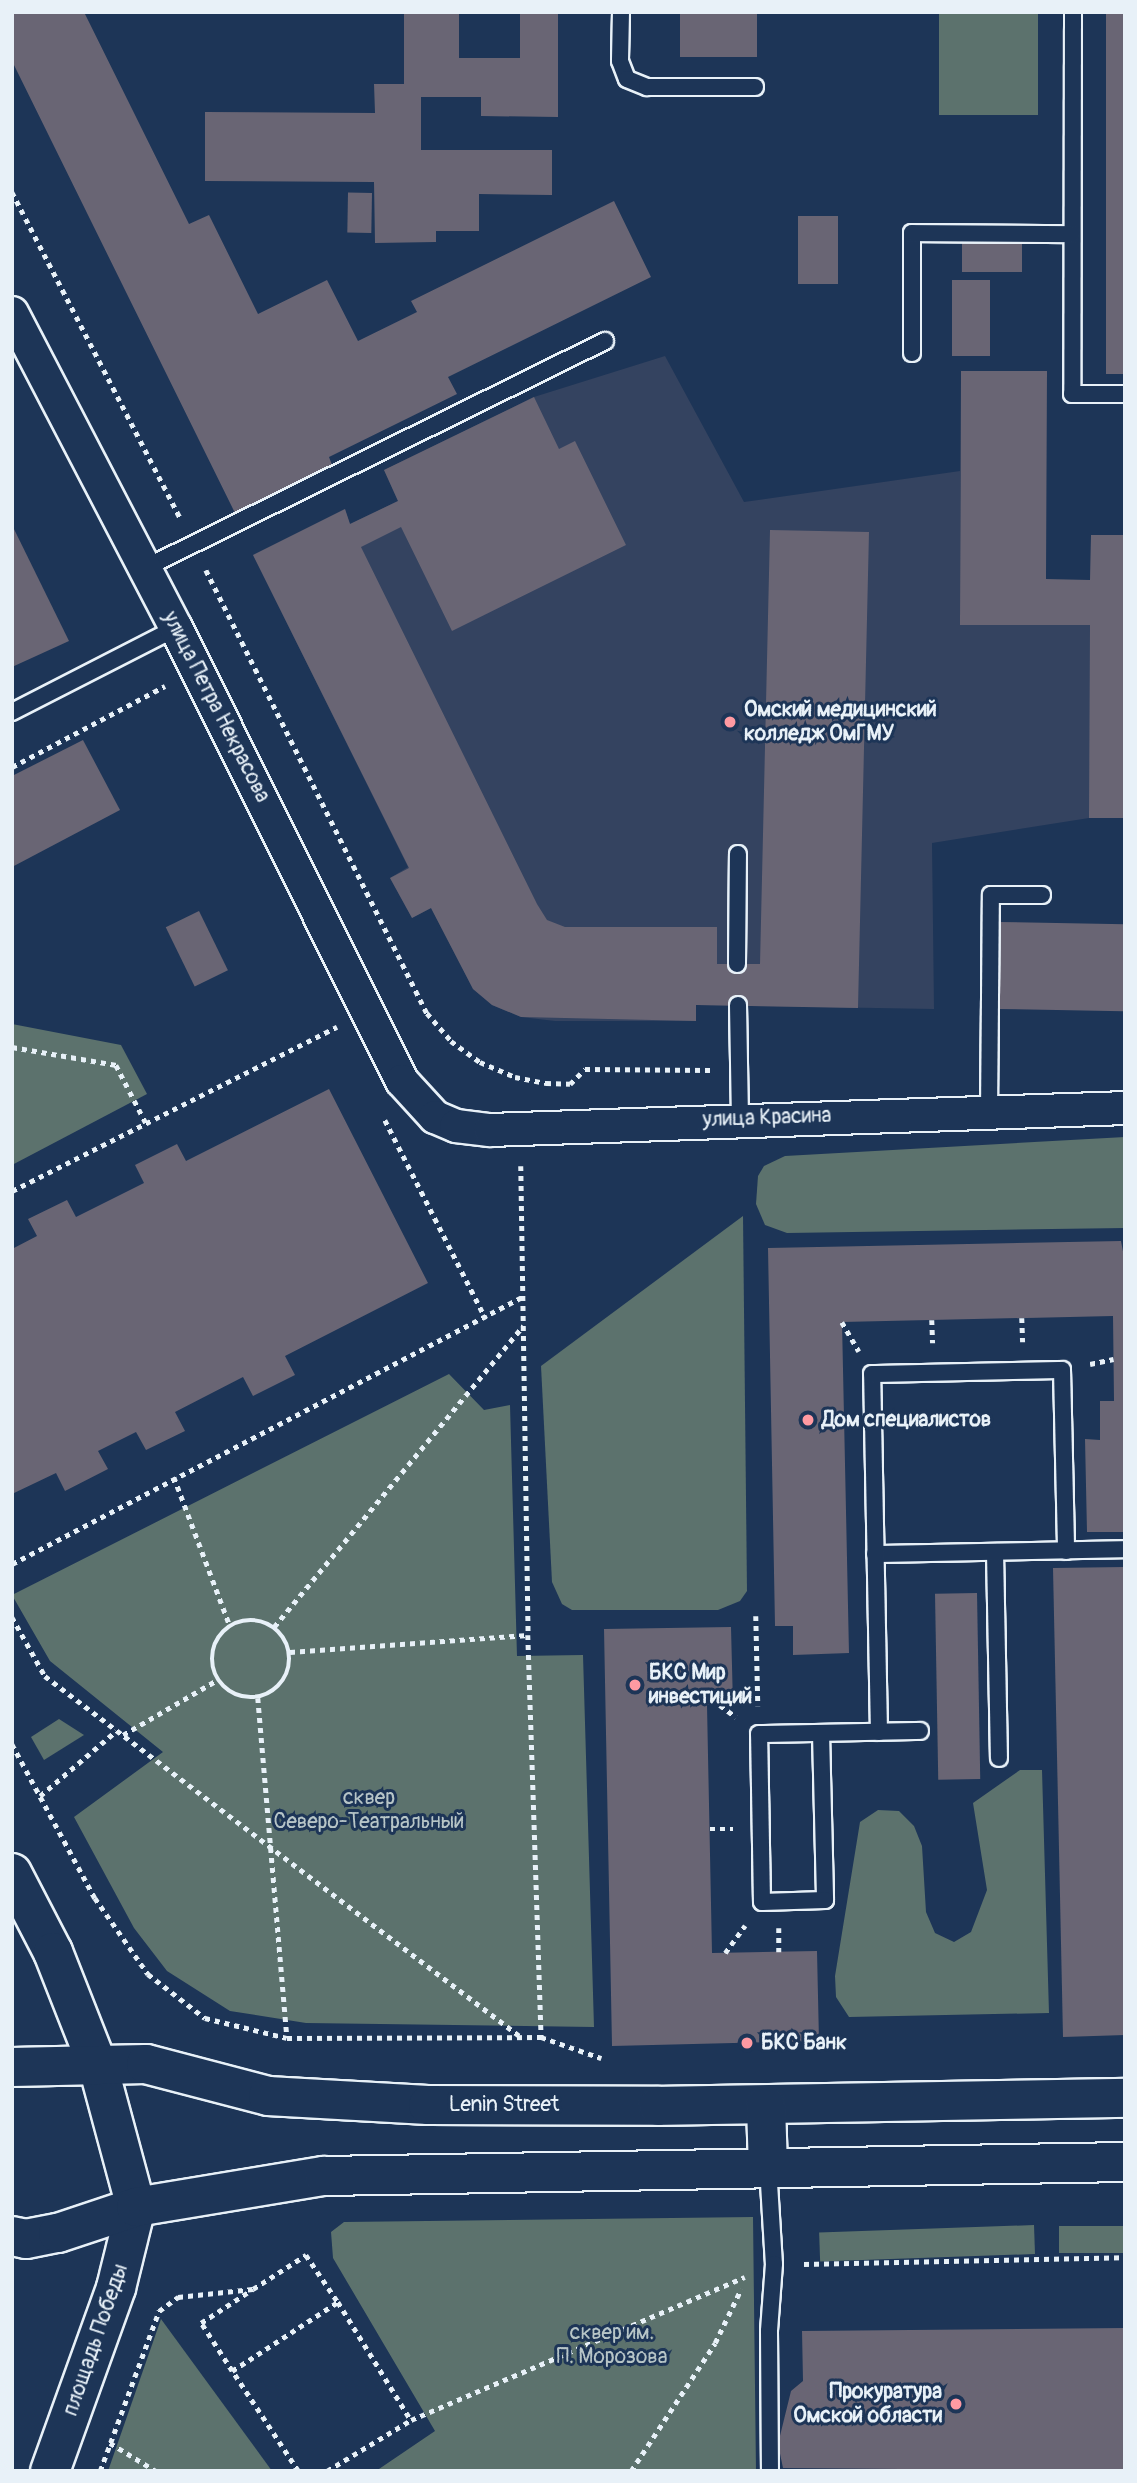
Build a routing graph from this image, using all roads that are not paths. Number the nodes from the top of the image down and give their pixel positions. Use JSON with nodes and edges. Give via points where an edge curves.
{"nodes":[{"id":1,"x":621,"y":12,"type":"edge"},
{"id":2,"x":1073,"y":12,"type":"edge"},
{"id":3,"x":755,"y":87,"type":"dead end"},
{"id":4,"x":1072,"y":234,"type":"junction"},
{"id":5,"x":15,"y":326,"type":"edge"},
{"id":6,"x":605,"y":341,"type":"dead end"},
{"id":7,"x":912,"y":353,"type":"dead end"},
{"id":8,"x":1125,"y":394,"type":"edge"},
{"id":9,"x":145,"y":568,"type":"junction"},
{"id":10,"x":176,"y":628,"type":"junction"},
{"id":11,"x":12,"y":712,"type":"edge"},
{"id":12,"x":738,"y":854,"type":"dead end"},
{"id":13,"x":1042,"y":895,"type":"dead end"},
{"id":14,"x":737,"y":964,"type":"dead end"},
{"id":15,"x":738,"y":1005,"type":"dead end"},
{"id":16,"x":417,"y":1101,"type":"joint"},
{"id":17,"x":1125,"y":1108,"type":"edge"},
{"id":18,"x":989,"y":1112,"type":"junction"},
{"id":19,"x":740,"y":1118,"type":"junction"},
{"id":20,"x":1125,"y":1549,"type":"edge"},
{"id":21,"x":1066,"y":1551,"type":"junction"},
{"id":22,"x":995,"y":1552,"type":"junction"},
{"id":23,"x":875,"y":1554,"type":"junction"},
{"id":24,"x":920,"y":1731,"type":"dead end"},
{"id":25,"x":879,"y":1732,"type":"junction"},
{"id":26,"x":821,"y":1733,"type":"junction"},
{"id":27,"x":999,"y":1758,"type":"dead end"},
{"id":28,"x":12,"y":1874,"type":"edge"},
{"id":29,"x":98,"y":2066,"type":"junction"},
{"id":30,"x":12,"y":2067,"type":"edge"},
{"id":31,"x":1125,"y":2098,"type":"edge"},
{"id":32,"x":766,"y":2105,"type":"junction"},
{"id":33,"x":1125,"y":2162,"type":"edge"},
{"id":34,"x":768,"y":2167,"type":"junction"},
{"id":35,"x":136,"y":2207,"type":"junction"},
{"id":36,"x":12,"y":2236,"type":"edge"},
{"id":37,"x":50,"y":2471,"type":"edge"},
{"id":38,"x":770,"y":2471,"type":"edge"}],
"edges":[{"from":1,"to":3,"type":"lane","via":[[620,61],[626,79],[647,87]]},
{"from":2,"to":4,"type":"lane"},
{"from":4,"to":7,"type":"lane","via":[[912,233]]},
{"from":4,"to":8,"type":"lane","via":[[1072,394]]},
{"from":5,"to":9,"type":"street","name":"улица Петра Некрасова"},
{"from":6,"to":9,"type":"lane"},
{"from":9,"to":10,"type":"street","name":"улица Петра Некрасова"},
{"from":10,"to":11,"type":"lane"},
{"from":10,"to":16,"type":"street","name":"улица Петра Некрасова","via":[[402,1081]]},
{"from":12,"to":14,"type":"lane"},
{"from":13,"to":18,"type":"lane","via":[[991,895]]},
{"from":15,"to":19,"type":"lane"},
{"from":16,"to":19,"type":"street","name":"улица Красина","via":[[435,1117],[456,1126],[490,1130]]},
{"from":17,"to":18,"type":"street","name":"улица Красина"},
{"from":18,"to":19,"type":"street","name":"улица Красина"},
{"from":20,"to":21,"type":"lane"},
{"from":21,"to":22,"type":"lane"},
{"from":21,"to":23,"type":"lane","via":[[1062,1370],[1036,1370],[872,1374]]},
{"from":22,"to":23,"type":"lane"},
{"from":22,"to":27,"type":"lane"},
{"from":23,"to":25,"type":"lane"},
{"from":24,"to":25,"type":"lane"},
{"from":25,"to":26,"type":"lane"},
{"from":26,"to":26,"type":"lane","via":[[825,1900],[762,1902],[759,1734]]},
{"from":28,"to":29,"type":"main road","via":[[53,1952]]},
{"from":29,"to":30,"type":"main road"},
{"from":29,"to":32,"type":"main road","name":"Lenin Street","via":[[146,2064],[268,2096],[331,2101]]},
{"from":29,"to":35,"type":"main road","name":"площадь Победы"},
{"from":31,"to":32,"type":"main road","name":"Lenin Street"},
{"from":32,"to":34,"type":"main road"},
{"from":33,"to":34,"type":"main road"},
{"from":34,"to":35,"type":"main road","via":[[398,2173],[272,2183]]},
{"from":34,"to":38,"type":"lane","via":[[774,2264],[769,2331]]},
{"from":35,"to":36,"type":"main road","via":[[58,2233],[26,2239]]},
{"from":35,"to":37,"type":"main road","name":"площадь Победы","via":[[109,2309]]}]}
